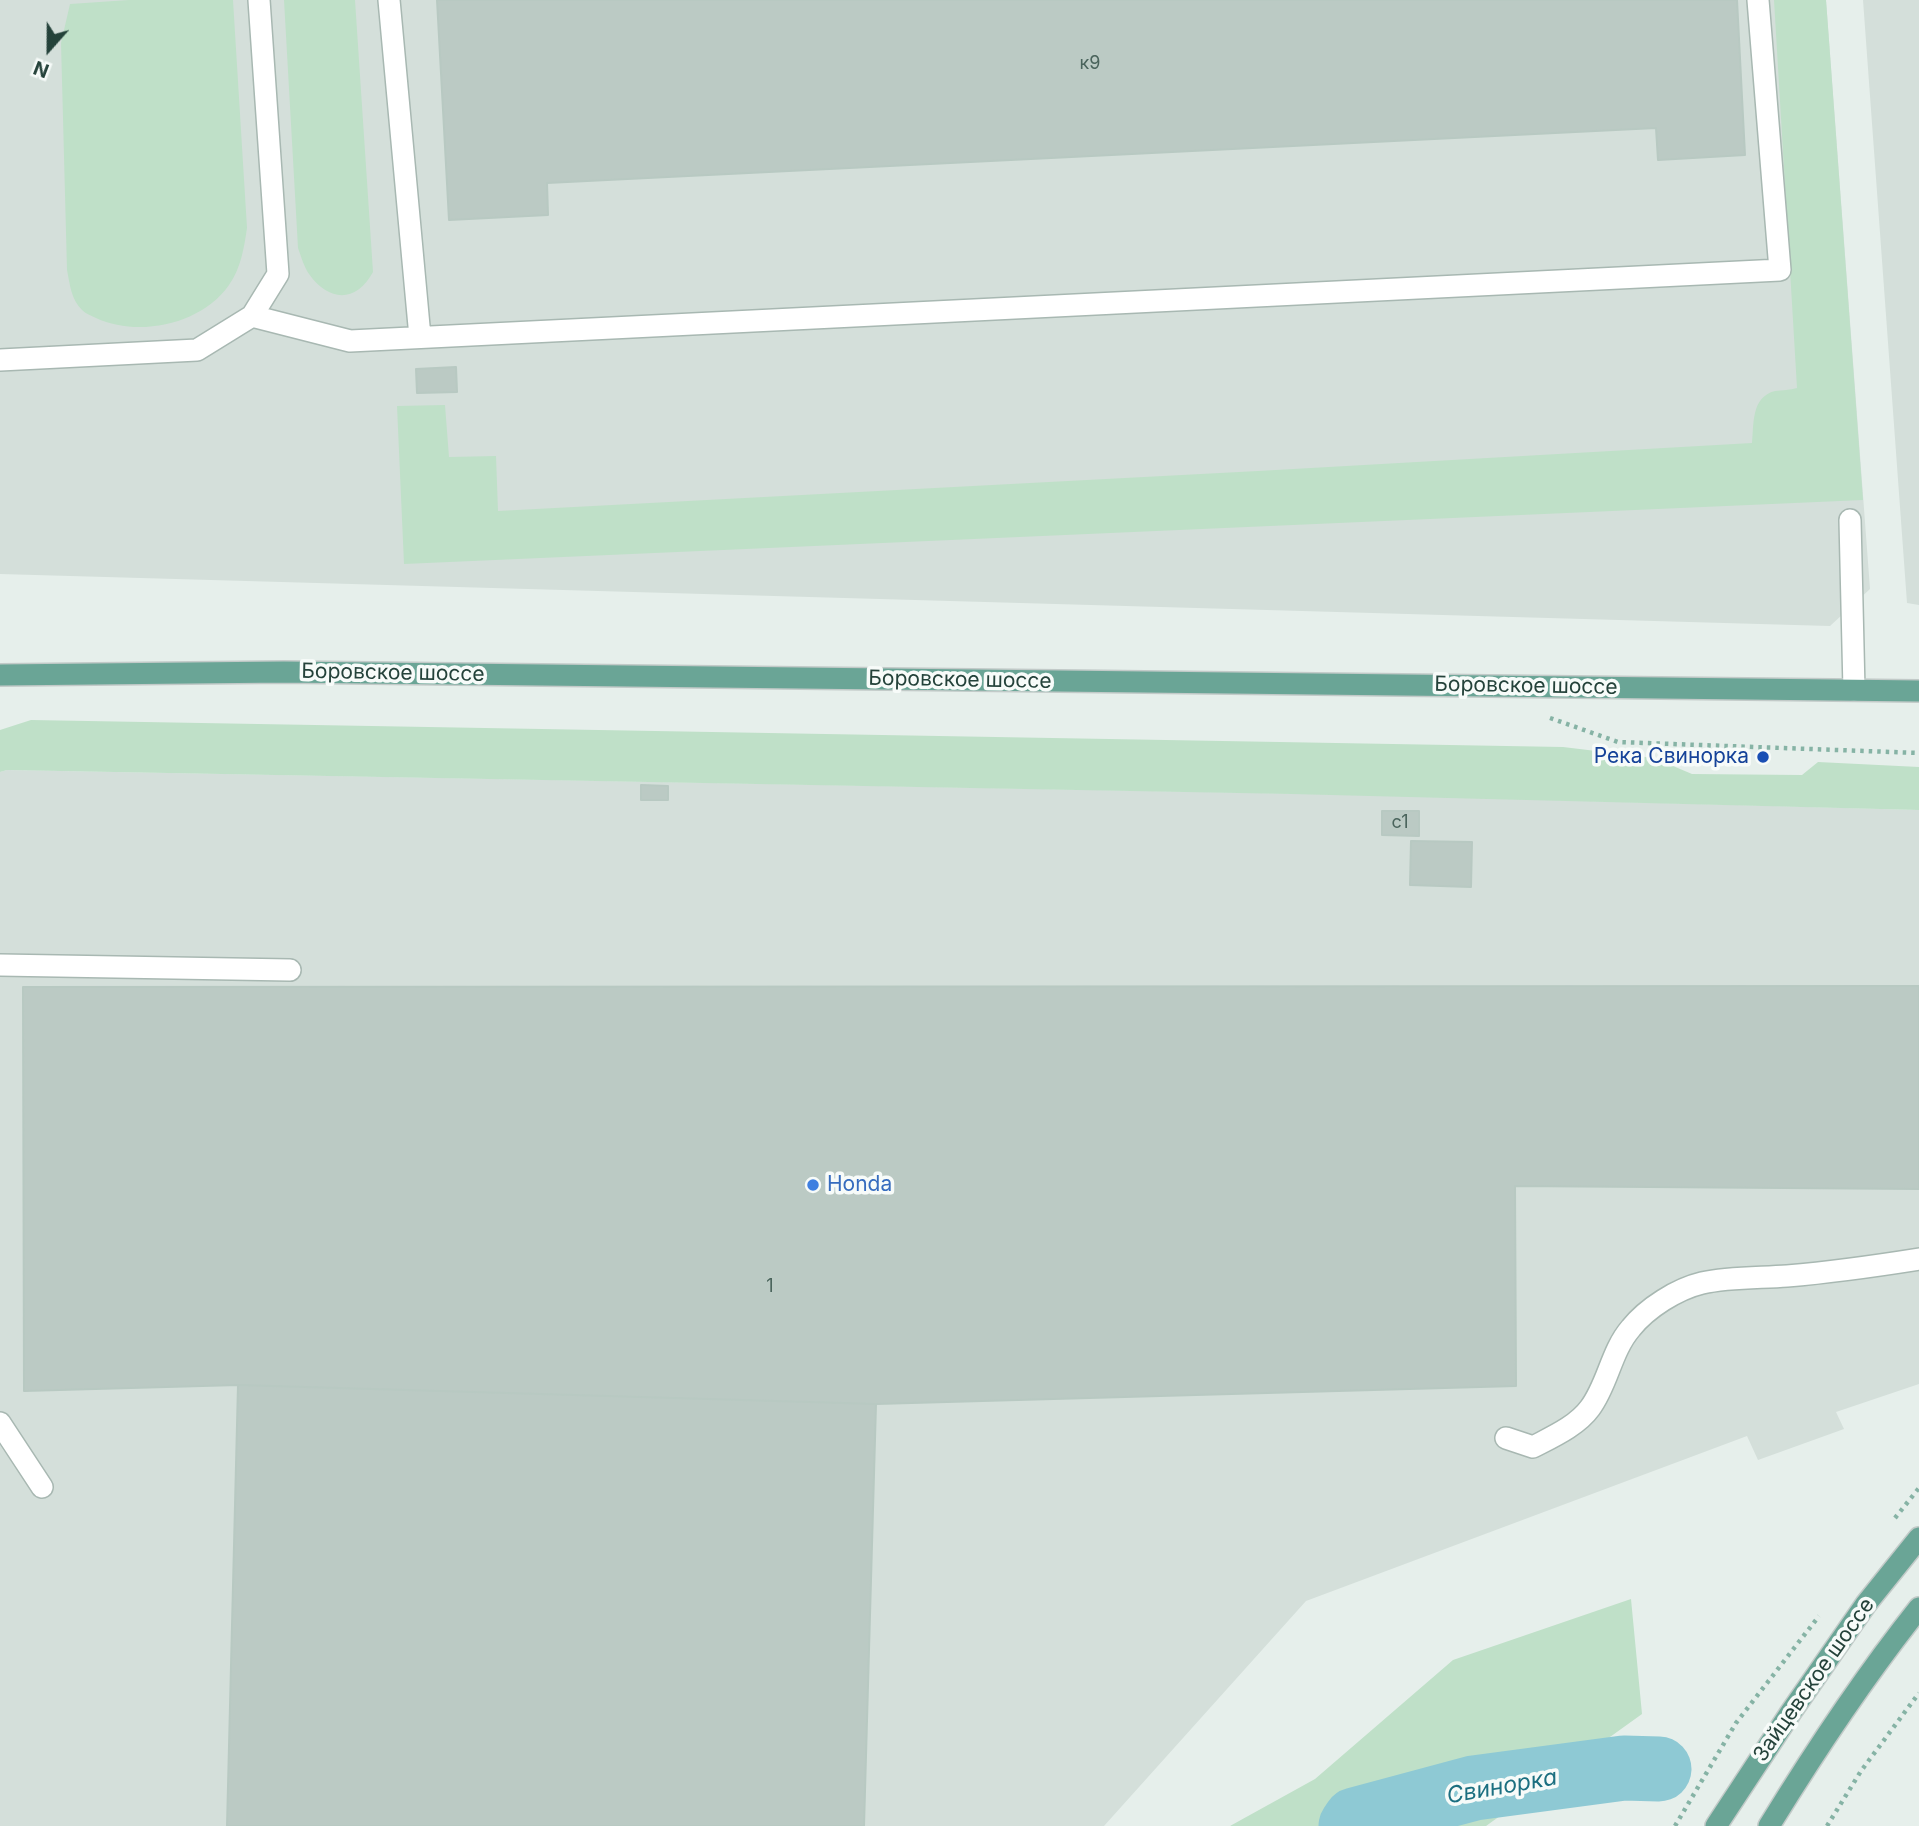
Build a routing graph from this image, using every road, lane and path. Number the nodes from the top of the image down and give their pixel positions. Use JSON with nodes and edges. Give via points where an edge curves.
{"nodes":[{"id":1,"x":260,"y":0,"type":"edge"},
{"id":2,"x":389,"y":0,"type":"edge"},
{"id":3,"x":1758,"y":0,"type":"edge"},
{"id":4,"x":252,"y":316,"type":"junction"},
{"id":5,"x":420,"y":337,"type":"junction"},
{"id":6,"x":0,"y":360,"type":"edge"},
{"id":7,"x":1850,"y":520,"type":"dead end"},
{"id":8,"x":0,"y":675,"type":"edge"},
{"id":9,"x":1854,"y":690,"type":"junction"},
{"id":10,"x":1919,"y":691,"type":"edge"},
{"id":11,"x":1545,"y":716,"type":"dead end"},
{"id":12,"x":1919,"y":753,"type":"edge"},
{"id":13,"x":0,"y":965,"type":"edge"},
{"id":14,"x":290,"y":970,"type":"dead end"},
{"id":15,"x":1919,"y":1259,"type":"edge"},
{"id":16,"x":0,"y":1423,"type":"edge"},
{"id":17,"x":1506,"y":1438,"type":"dead end"},
{"id":18,"x":42,"y":1487,"type":"dead end"},
{"id":19,"x":1919,"y":1538,"type":"edge"},
{"id":20,"x":1919,"y":1608,"type":"edge"},
{"id":21,"x":1919,"y":1693,"type":"edge"},
{"id":22,"x":1716,"y":1826,"type":"edge"},
{"id":23,"x":1769,"y":1826,"type":"edge"},
{"id":24,"x":1827,"y":1826,"type":"edge"}],
"edges":[{"from":1,"to":4,"type":"lane","via":[[278,274]]},
{"from":2,"to":5,"type":"lane"},
{"from":3,"to":5,"type":"lane","via":[[1780,270]]},
{"from":4,"to":5,"type":"lane","via":[[350,341]]},
{"from":4,"to":6,"type":"lane","via":[[197,350]]},
{"from":7,"to":9,"type":"lane"},
{"from":8,"to":9,"type":"main road","name":"Боровское шоссе","via":[[284,672]]},
{"from":9,"to":10,"type":"main road","name":"Боровское шоссе"},
{"from":11,"to":12,"type":"path","via":[[1618,742]]},
{"from":13,"to":14,"type":"lane"},
{"from":15,"to":17,"type":"lane","via":[[1849,1271],[1701,1283],[1649,1310],[1630,1329],[1590,1409],[1564,1430],[1533,1447]]},
{"from":16,"to":18,"type":"lane"},
{"from":19,"to":22,"type":"main road","name":"Зайцевское шоссе","via":[[1790,1712]]},
{"from":20,"to":23,"type":"main road","name":"Зайцевское шоссе"},
{"from":21,"to":24,"type":"path"}]}
